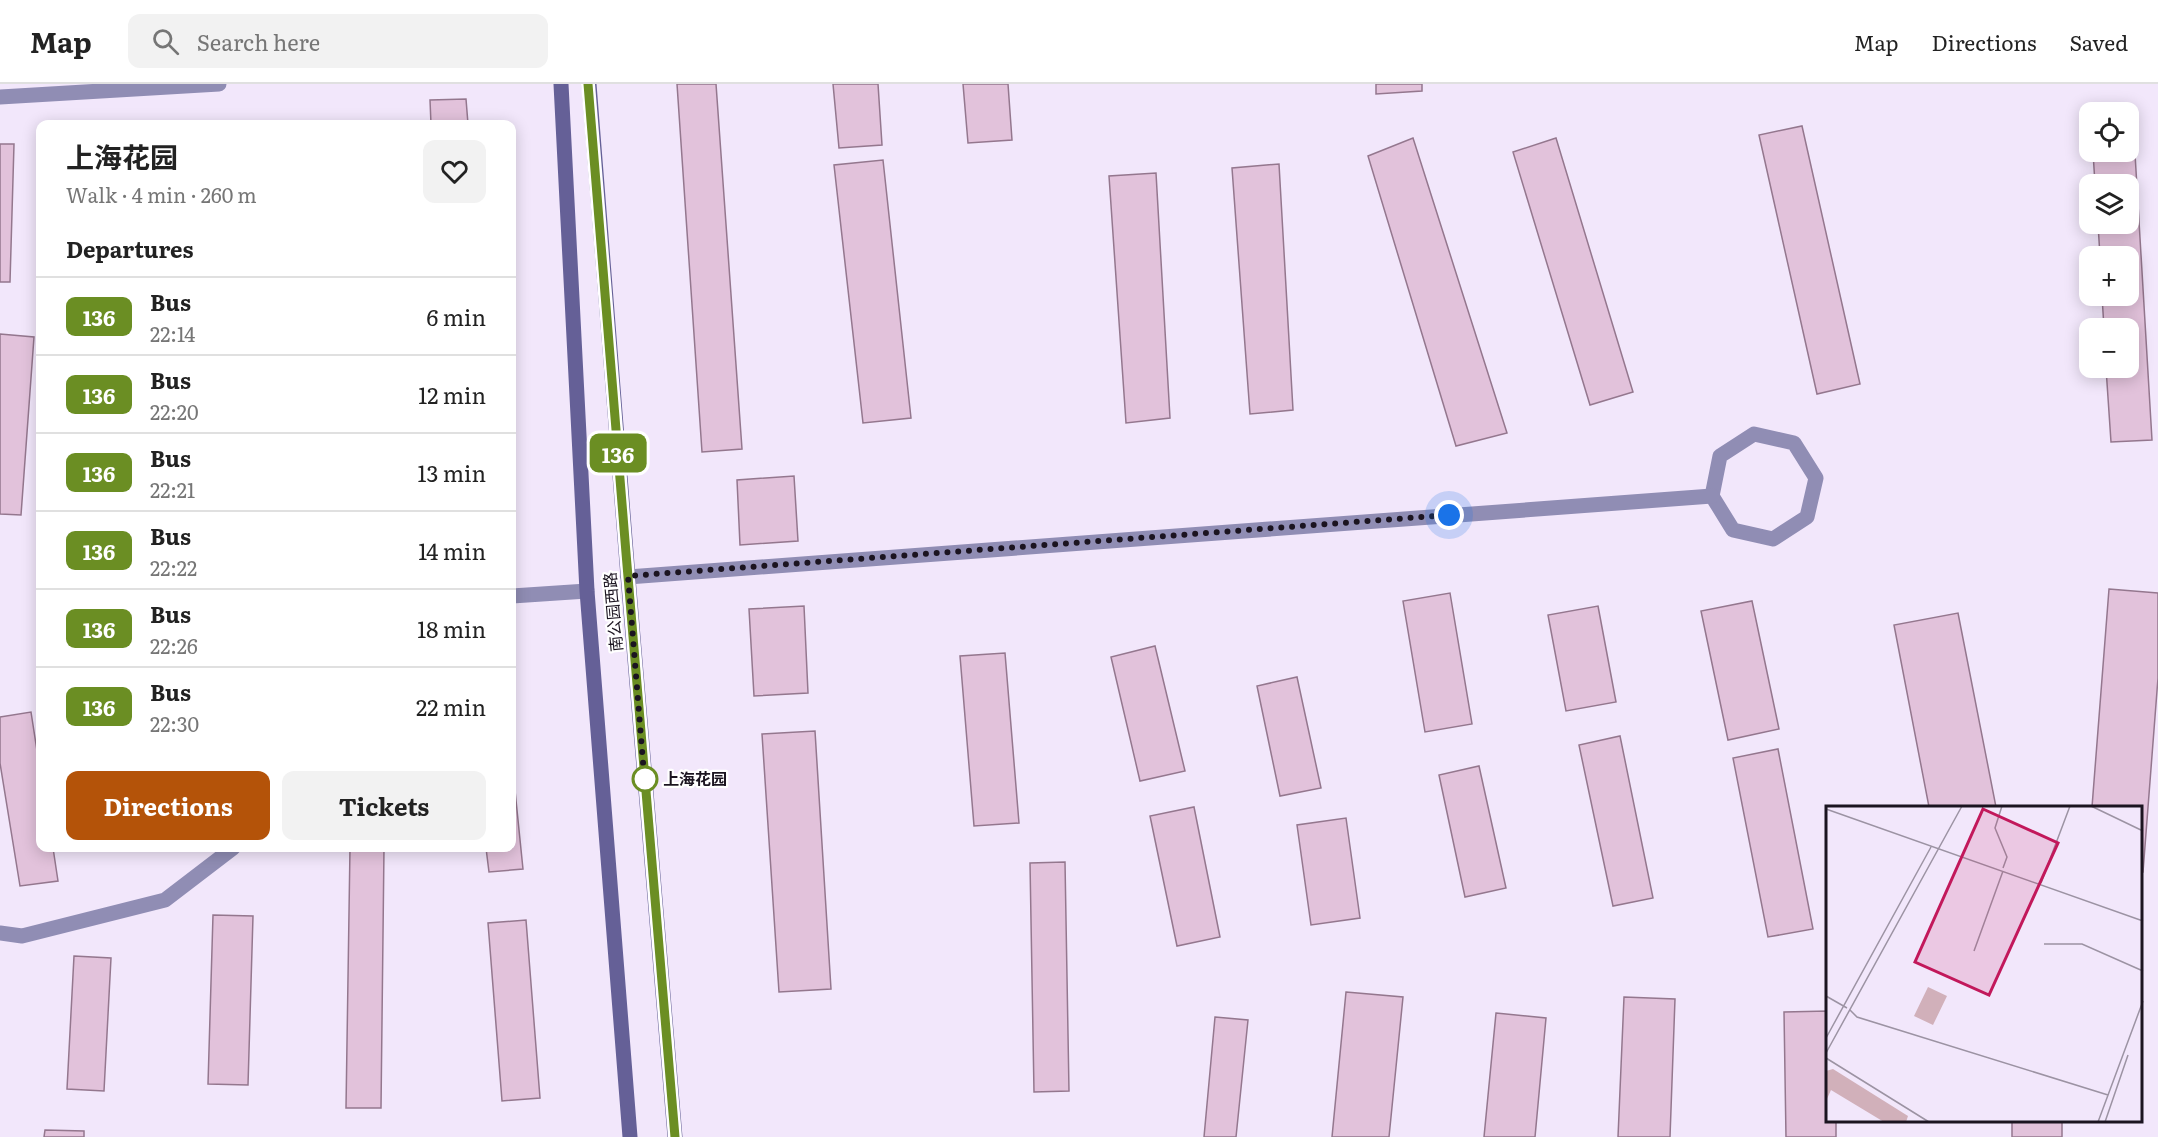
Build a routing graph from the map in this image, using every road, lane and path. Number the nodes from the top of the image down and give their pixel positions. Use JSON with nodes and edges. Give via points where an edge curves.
{"nodes":[{"id":1,"x":219,"y":84,"type":"edge"},
{"id":2,"x":561,"y":84,"type":"edge"},
{"id":3,"x":588,"y":84,"type":"edge"},
{"id":4,"x":0,"y":97,"type":"edge"},
{"id":5,"x":1712,"y":496,"type":"junction"},
{"id":6,"x":628,"y":576,"type":"junction"},
{"id":7,"x":587,"y":591,"type":"junction"},
{"id":8,"x":516,"y":596,"type":"edge"},
{"id":9,"x":228,"y":852,"type":"edge"},
{"id":10,"x":0,"y":933,"type":"edge"},
{"id":11,"x":630,"y":1137,"type":"edge"},
{"id":12,"x":675,"y":1137,"type":"edge"}],
"edges":[{"from":1,"to":4,"type":"street"},
{"from":2,"to":7,"type":"main road","name":"南公园西路"},
{"from":3,"to":6,"type":"main road","name":"南公园西路"},
{"from":5,"to":5,"type":"street","via":[[1733,530],[1773,539],[1807,517],[1816,478],[1794,443],[1754,434],[1720,456]]},
{"from":5,"to":6,"type":"street"},
{"from":6,"to":12,"type":"main road","name":"南公园西路"},
{"from":7,"to":8,"type":"street"},
{"from":7,"to":11,"type":"main road","name":"南公园西路"},
{"from":9,"to":10,"type":"street","via":[[165,900],[22,936]]}]}
